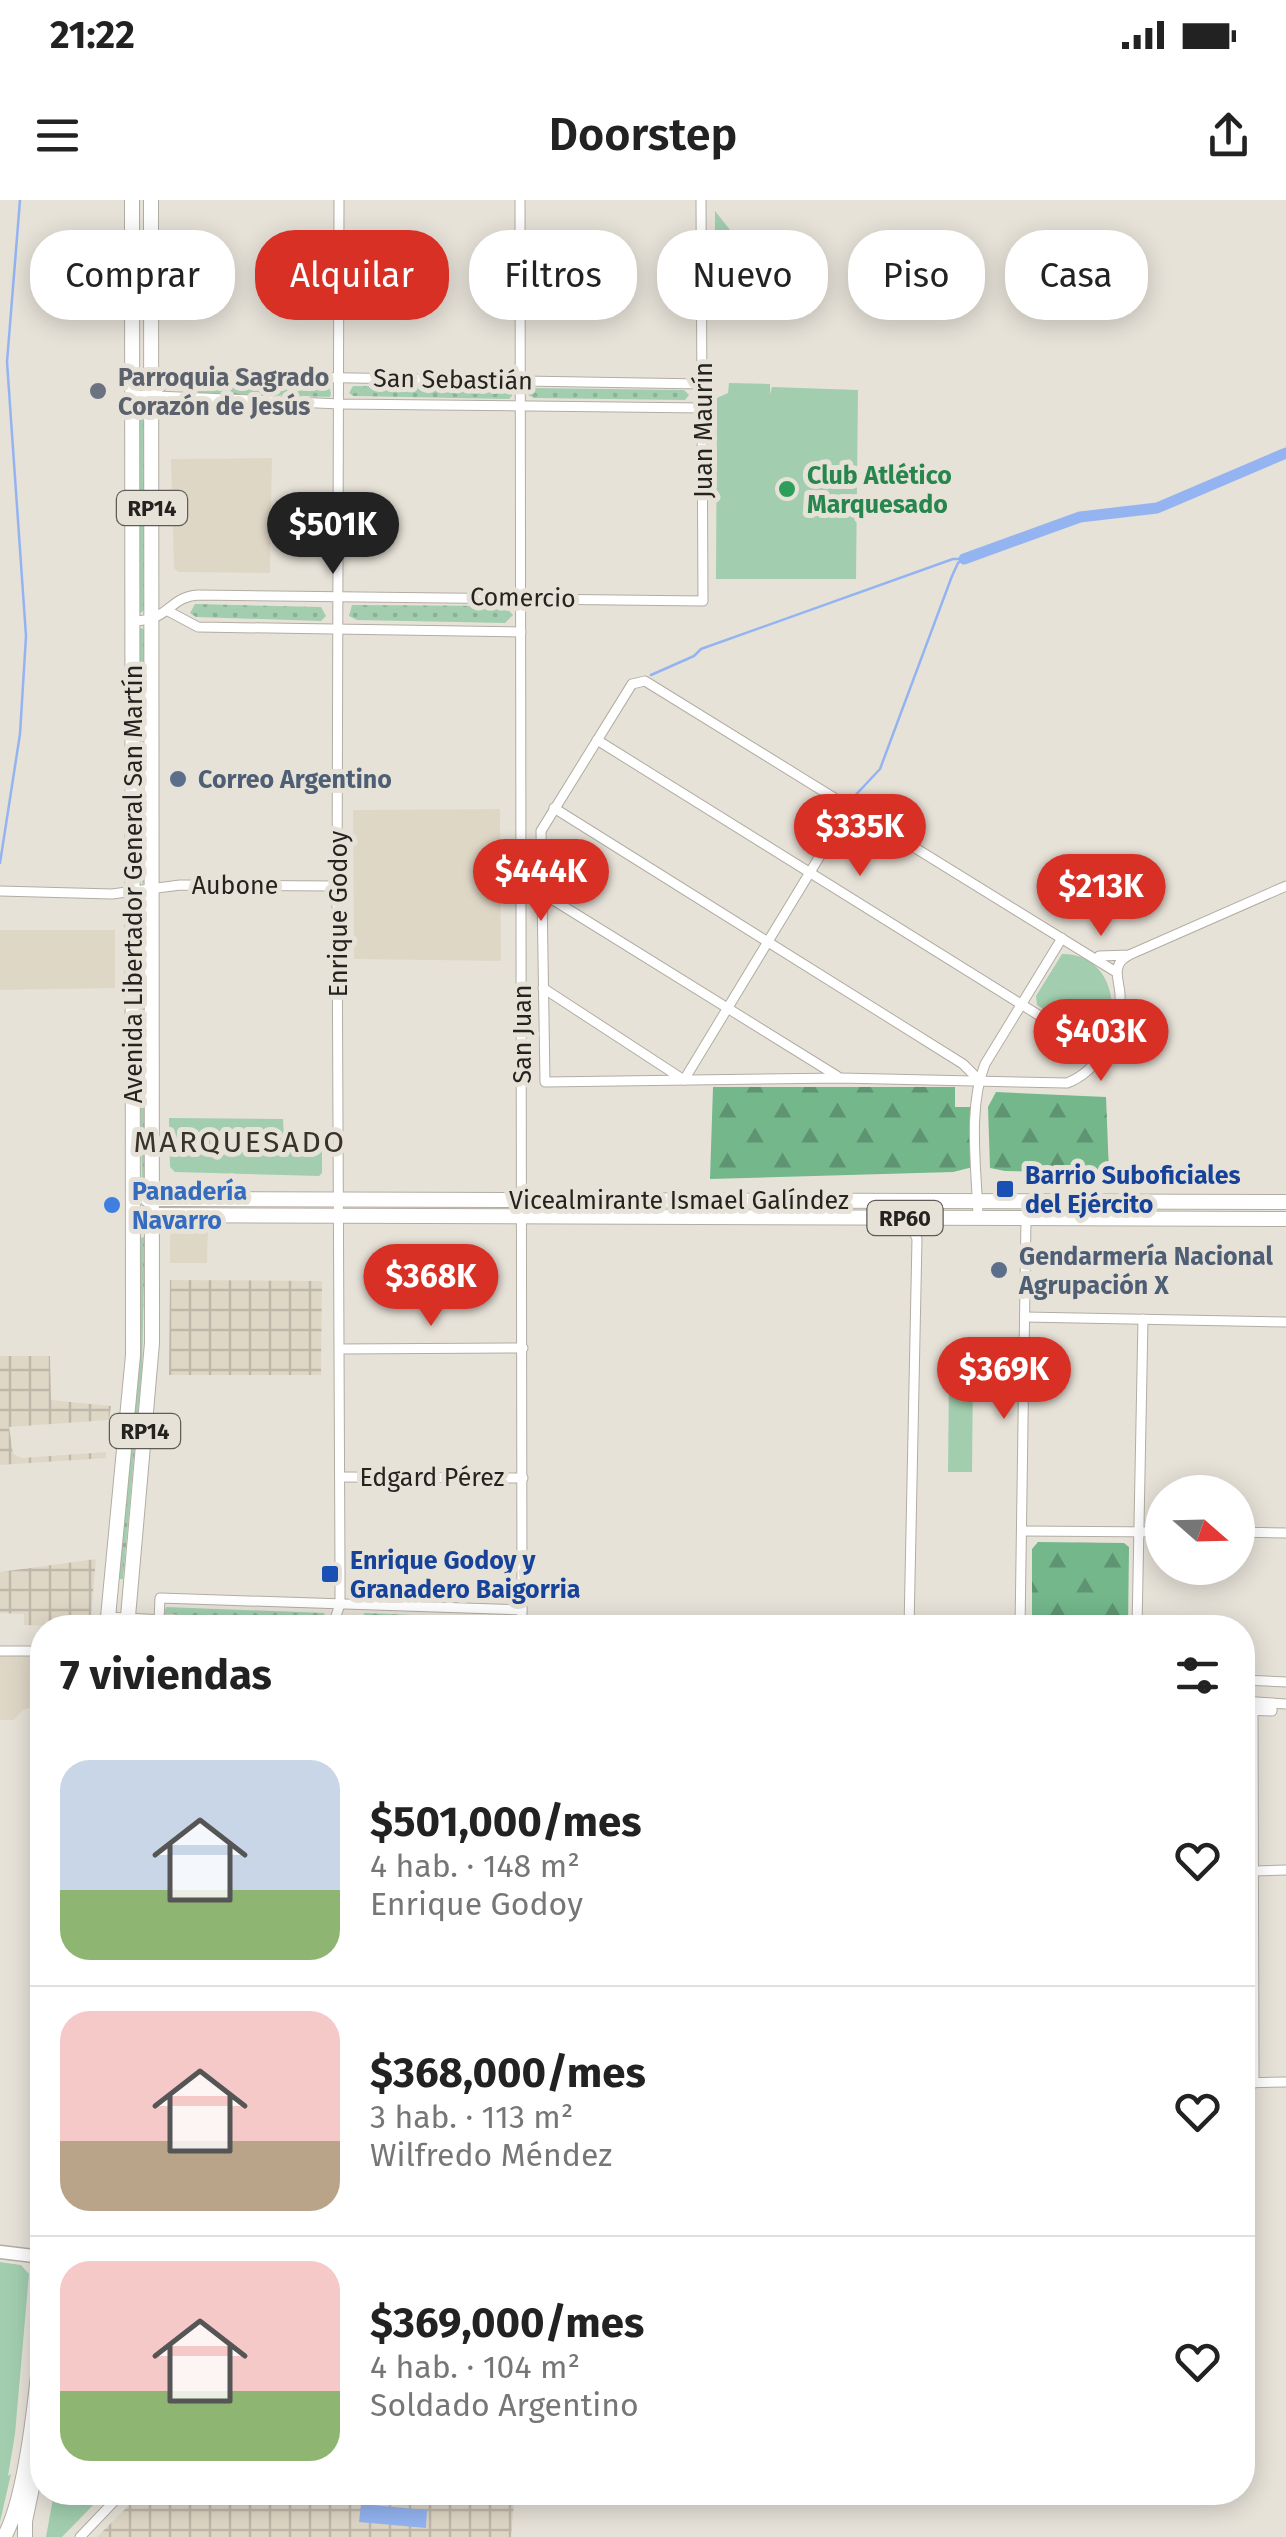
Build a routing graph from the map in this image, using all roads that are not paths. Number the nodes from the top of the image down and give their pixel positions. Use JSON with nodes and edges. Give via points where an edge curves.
{"nodes":[{"id":1,"x":132,"y":200,"type":"edge"},
{"id":2,"x":151,"y":200,"type":"edge"},
{"id":3,"x":339,"y":200,"type":"edge"},
{"id":4,"x":520,"y":200,"type":"edge"},
{"id":5,"x":701,"y":200,"type":"edge"},
{"id":6,"x":340,"y":377,"type":"junction"},
{"id":7,"x":522,"y":379,"type":"junction"},
{"id":8,"x":703,"y":384,"type":"junction"},
{"id":9,"x":132,"y":395,"type":"junction"},
{"id":10,"x":152,"y":395,"type":"junction"},
{"id":11,"x":340,"y":404,"type":"junction"},
{"id":12,"x":521,"y":406,"type":"junction"},
{"id":13,"x":703,"y":408,"type":"junction"},
{"id":14,"x":339,"y":596,"type":"junction"},
{"id":15,"x":521,"y":596,"type":"junction"},
{"id":16,"x":704,"y":601,"type":"joint"},
{"id":17,"x":168,"y":611,"type":"junction"},
{"id":18,"x":132,"y":621,"type":"junction"},
{"id":19,"x":152,"y":621,"type":"junction"},
{"id":20,"x":339,"y":630,"type":"junction"},
{"id":21,"x":521,"y":632,"type":"junction"},
{"id":22,"x":597,"y":740,"type":"junction"},
{"id":23,"x":554,"y":808,"type":"junction"},
{"id":24,"x":849,"y":808,"type":"junction"},
{"id":25,"x":811,"y":870,"type":"junction"},
{"id":26,"x":337,"y":886,"type":"junction"},
{"id":27,"x":1286,"y":886,"type":"edge"},
{"id":28,"x":152,"y":890,"type":"junction"},
{"id":29,"x":0,"y":891,"type":"edge"},
{"id":30,"x":133,"y":891,"type":"junction"},
{"id":31,"x":542,"y":894,"type":"junction"},
{"id":32,"x":1062,"y":938,"type":"junction"},
{"id":33,"x":769,"y":940,"type":"junction"},
{"id":34,"x":133,"y":952,"type":"junction"},
{"id":35,"x":152,"y":952,"type":"junction"},
{"id":36,"x":1092,"y":956,"type":"junction"},
{"id":37,"x":1129,"y":956,"type":"junction"},
{"id":38,"x":1116,"y":972,"type":"junction"},
{"id":39,"x":153,"y":980,"type":"junction"},
{"id":40,"x":133,"y":981,"type":"junction"},
{"id":41,"x":543,"y":988,"type":"junction"},
{"id":42,"x":1023,"y":1004,"type":"junction"},
{"id":43,"x":727,"y":1008,"type":"junction"},
{"id":44,"x":1101,"y":1054,"type":"junction"},
{"id":45,"x":840,"y":1078,"type":"junction"},
{"id":46,"x":684,"y":1080,"type":"junction"},
{"id":47,"x":980,"y":1080,"type":"junction"},
{"id":48,"x":133,"y":1199,"type":"junction"},
{"id":49,"x":153,"y":1199,"type":"junction"},
{"id":50,"x":339,"y":1199,"type":"junction"},
{"id":51,"x":523,"y":1200,"type":"junction"},
{"id":52,"x":890,"y":1201,"type":"junction"},
{"id":53,"x":978,"y":1201,"type":"junction"},
{"id":54,"x":1286,"y":1202,"type":"edge"},
{"id":55,"x":133,"y":1215,"type":"junction"},
{"id":56,"x":153,"y":1215,"type":"junction"},
{"id":57,"x":339,"y":1216,"type":"junction"},
{"id":58,"x":524,"y":1216,"type":"junction"},
{"id":59,"x":908,"y":1218,"type":"junction"},
{"id":60,"x":978,"y":1218,"type":"junction"},
{"id":61,"x":1026,"y":1218,"type":"junction"},
{"id":62,"x":1286,"y":1219,"type":"edge"},
{"id":63,"x":1024,"y":1316,"type":"junction"},
{"id":64,"x":1143,"y":1319,"type":"junction"},
{"id":65,"x":1286,"y":1322,"type":"edge"},
{"id":66,"x":523,"y":1348,"type":"junction"},
{"id":67,"x":340,"y":1349,"type":"junction"},
{"id":68,"x":340,"y":1477,"type":"junction"},
{"id":69,"x":523,"y":1478,"type":"junction"},
{"id":70,"x":1022,"y":1530,"type":"junction"},
{"id":71,"x":1138,"y":1532,"type":"junction"},
{"id":72,"x":1145,"y":1532,"type":"edge"},
{"id":73,"x":1255,"y":1532,"type":"edge"},
{"id":74,"x":1286,"y":1533,"type":"edge"},
{"id":75,"x":340,"y":1604,"type":"junction"},
{"id":76,"x":522,"y":1610,"type":"junction"},
{"id":77,"x":109,"y":1615,"type":"edge"},
{"id":78,"x":128,"y":1615,"type":"edge"},
{"id":79,"x":159,"y":1615,"type":"edge"},
{"id":80,"x":336,"y":1615,"type":"edge"},
{"id":81,"x":522,"y":1615,"type":"edge"},
{"id":82,"x":909,"y":1615,"type":"edge"},
{"id":83,"x":1020,"y":1615,"type":"edge"},
{"id":84,"x":1137,"y":1615,"type":"edge"},
{"id":85,"x":0,"y":1651,"type":"edge"},
{"id":86,"x":30,"y":1652,"type":"edge"},
{"id":87,"x":1255,"y":1681,"type":"edge"},
{"id":88,"x":1286,"y":1682,"type":"edge"},
{"id":89,"x":1255,"y":1702,"type":"edge"},
{"id":90,"x":1272,"y":1703,"type":"junction"},
{"id":91,"x":1286,"y":1704,"type":"edge"},
{"id":92,"x":1255,"y":1710,"type":"edge"},
{"id":93,"x":1286,"y":1870,"type":"edge"},
{"id":94,"x":1255,"y":1871,"type":"edge"},
{"id":95,"x":1286,"y":2082,"type":"edge"},
{"id":96,"x":1255,"y":2083,"type":"edge"},
{"id":97,"x":0,"y":2252,"type":"edge"},
{"id":98,"x":30,"y":2256,"type":"edge"},
{"id":99,"x":30,"y":2420,"type":"edge"},
{"id":100,"x":30,"y":2500,"type":"edge"},
{"id":101,"x":110,"y":2505,"type":"edge"},
{"id":102,"x":4,"y":2537,"type":"edge"},
{"id":103,"x":25,"y":2537,"type":"edge"},
{"id":104,"x":80,"y":2537,"type":"edge"}],
"edges":[{"from":1,"to":9,"type":"main road","name":"Avenida Libertador General San Martín","number":"RP14"},
{"from":2,"to":10,"type":"main road","name":"Avenida Libertador General San Martín","number":"RP14"},
{"from":3,"to":6,"type":"street","name":"Enrique Godoy"},
{"from":4,"to":7,"type":"street","name":"San Juan"},
{"from":5,"to":8,"type":"street","name":"Juan Maurín"},
{"from":6,"to":7,"type":"street","name":"San Sebastián"},
{"from":6,"to":10,"type":"street","name":"San Sebastián","via":[[176,375]]},
{"from":6,"to":11,"type":"street","name":"Enrique Godoy"},
{"from":7,"to":8,"type":"street","name":"San Sebastián"},
{"from":7,"to":12,"type":"street","name":"San Juan"},
{"from":8,"to":13,"type":"street","name":"Juan Maurín"},
{"from":9,"to":10,"type":"street","name":"San Sebastián"},
{"from":9,"to":18,"type":"main road","name":"Avenida Libertador General San Martín","number":"RP14"},
{"from":10,"to":11,"type":"street","name":"San Sebastián"},
{"from":10,"to":19,"type":"main road","name":"Avenida Libertador General San Martín","number":"RP14"},
{"from":11,"to":12,"type":"street","name":"San Sebastián"},
{"from":11,"to":14,"type":"street","name":"Enrique Godoy"},
{"from":12,"to":13,"type":"street","name":"San Sebastián"},
{"from":12,"to":15,"type":"street","name":"San Juan"},
{"from":13,"to":16,"type":"street","name":"Juan Maurín"},
{"from":14,"to":15,"type":"street","name":"Comercio"},
{"from":14,"to":17,"type":"street","name":"Comercio","via":[[188,596]]},
{"from":14,"to":20,"type":"street","name":"Enrique Godoy"},
{"from":15,"to":16,"type":"street","name":"Comercio"},
{"from":15,"to":21,"type":"street","name":"San Juan"},
{"from":17,"to":19,"type":"street","name":"Comercio"},
{"from":17,"to":20,"type":"street","name":"Comercio","via":[[198,627]]},
{"from":18,"to":19,"type":"street"},
{"from":18,"to":30,"type":"main road","name":"Avenida Libertador General San Martín","number":"RP14"},
{"from":19,"to":28,"type":"main road","name":"Avenida Libertador General San Martín","number":"RP14"},
{"from":20,"to":21,"type":"street","name":"Comercio"},
{"from":20,"to":26,"type":"street","name":"Enrique Godoy"},
{"from":21,"to":51,"type":"street","name":"San Juan"},
{"from":22,"to":23,"type":"street"},
{"from":22,"to":24,"type":"street","via":[[632,684],[645,682]]},
{"from":22,"to":25,"type":"street"},
{"from":23,"to":31,"type":"street","via":[[541,832]]},
{"from":23,"to":33,"type":"street"},
{"from":24,"to":25,"type":"street"},
{"from":24,"to":32,"type":"street"},
{"from":25,"to":33,"type":"street"},
{"from":25,"to":42,"type":"street"},
{"from":26,"to":28,"type":"street","name":"Aubone"},
{"from":26,"to":50,"type":"street","name":"Enrique Godoy"},
{"from":27,"to":37,"type":"street"},
{"from":28,"to":30,"type":"street","name":"Aubone"},
{"from":28,"to":35,"type":"main road","name":"Avenida Libertador General San Martín","number":"RP14"},
{"from":29,"to":30,"type":"street","name":"Aubone"},
{"from":30,"to":34,"type":"main road","name":"Avenida Libertador General San Martín","number":"RP14"},
{"from":31,"to":41,"type":"street"},
{"from":31,"to":43,"type":"street"},
{"from":32,"to":36,"type":"street"},
{"from":32,"to":42,"type":"street"},
{"from":33,"to":43,"type":"street"},
{"from":33,"to":47,"type":"street"},
{"from":34,"to":35,"type":"main road"},
{"from":34,"to":40,"type":"main road","name":"Avenida Libertador General San Martín","number":"RP14"},
{"from":35,"to":39,"type":"main road","name":"Avenida Libertador General San Martín","number":"RP14"},
{"from":36,"to":37,"type":"street"},
{"from":36,"to":38,"type":"street"},
{"from":37,"to":38,"type":"street"},
{"from":38,"to":44,"type":"street","via":[[1119,1010]]},
{"from":39,"to":40,"type":"main road"},
{"from":39,"to":49,"type":"main road","name":"Avenida Libertador General San Martín","number":"RP14"},
{"from":40,"to":48,"type":"main road","name":"Avenida Libertador General San Martín","number":"RP14"},
{"from":41,"to":46,"type":"street"},
{"from":41,"to":46,"type":"street","via":[[545,1082]]},
{"from":42,"to":44,"type":"street"},
{"from":42,"to":47,"type":"street"},
{"from":43,"to":45,"type":"street"},
{"from":43,"to":46,"type":"street"},
{"from":44,"to":47,"type":"street","via":[[1067,1083]]},
{"from":45,"to":46,"type":"street"},
{"from":45,"to":47,"type":"street"},
{"from":47,"to":53,"type":"street"},
{"from":48,"to":49,"type":"main road","name":"Vicealmirante Ismael Galíndez","number":"RP60"},
{"from":48,"to":55,"type":"main road","name":"Avenida Libertador General San Martín","number":"RP14"},
{"from":49,"to":50,"type":"main road","name":"Vicealmirante Ismael Galíndez","number":"RP60"},
{"from":49,"to":56,"type":"main road","name":"Avenida Libertador General San Martín","number":"RP14"},
{"from":50,"to":51,"type":"main road","name":"Vicealmirante Ismael Galíndez","number":"RP60"},
{"from":50,"to":57,"type":"street","name":"Enrique Godoy"},
{"from":51,"to":52,"type":"main road","name":"Vicealmirante Ismael Galíndez","number":"RP60"},
{"from":51,"to":58,"type":"street","name":"San Juan"},
{"from":52,"to":53,"type":"main road","name":"Vicealmirante Ismael Galíndez","number":"RP60"},
{"from":52,"to":59,"type":"street"},
{"from":53,"to":54,"type":"main road","name":"Vicealmirante Ismael Galíndez","number":"RP60"},
{"from":53,"to":60,"type":"street"},
{"from":55,"to":56,"type":"main road","name":"Vicealmirante Ismael Galíndez","number":"RP60"},
{"from":55,"to":77,"type":"main road","name":"Avenida Libertador General San Martín","number":"RP14","via":[[133,1355]]},
{"from":56,"to":57,"type":"main road","name":"Vicealmirante Ismael Galíndez","number":"RP60"},
{"from":56,"to":78,"type":"main road","name":"Avenida Libertador General San Martín","number":"RP14","via":[[150,1378]]},
{"from":57,"to":58,"type":"main road","name":"Vicealmirante Ismael Galíndez","number":"RP60"},
{"from":57,"to":67,"type":"street","name":"Enrique Godoy"},
{"from":58,"to":59,"type":"main road","name":"Vicealmirante Ismael Galíndez","number":"RP60"},
{"from":58,"to":66,"type":"street","name":"San Juan"},
{"from":59,"to":60,"type":"main road","name":"Vicealmirante Ismael Galíndez","number":"RP60"},
{"from":59,"to":82,"type":"street","via":[[917,1239]]},
{"from":60,"to":61,"type":"main road","name":"Vicealmirante Ismael Galíndez","number":"RP60"},
{"from":61,"to":62,"type":"main road","name":"Vicealmirante Ismael Galíndez","number":"RP60"},
{"from":61,"to":63,"type":"street"},
{"from":63,"to":64,"type":"street"},
{"from":63,"to":70,"type":"street"},
{"from":64,"to":65,"type":"street"},
{"from":64,"to":71,"type":"street"},
{"from":66,"to":67,"type":"street"},
{"from":66,"to":69,"type":"street","name":"San Juan"},
{"from":67,"to":68,"type":"street","name":"Enrique Godoy"},
{"from":68,"to":69,"type":"street","name":"Edgard Pérez"},
{"from":68,"to":75,"type":"street","name":"Enrique Godoy"},
{"from":69,"to":76,"type":"street","name":"San Juan"},
{"from":70,"to":71,"type":"street"},
{"from":70,"to":83,"type":"street"},
{"from":71,"to":72,"type":"street"},
{"from":71,"to":84,"type":"street"},
{"from":73,"to":74,"type":"street"},
{"from":75,"to":76,"type":"street"},
{"from":75,"to":79,"type":"street","via":[[160,1598]]},
{"from":75,"to":80,"type":"street","name":"Enrique Godoy"},
{"from":76,"to":81,"type":"street","name":"San Juan"},
{"from":85,"to":86,"type":"street"},
{"from":87,"to":88,"type":"street"},
{"from":89,"to":90,"type":"street"},
{"from":90,"to":91,"type":"street"},
{"from":90,"to":92,"type":"street","via":[[1272,1711]]},
{"from":93,"to":94,"type":"street"},
{"from":95,"to":96,"type":"street"},
{"from":97,"to":98,"type":"main road"},
{"from":99,"to":102,"type":"main road"},
{"from":100,"to":103,"type":"main road"},
{"from":101,"to":104,"type":"street"}]}
